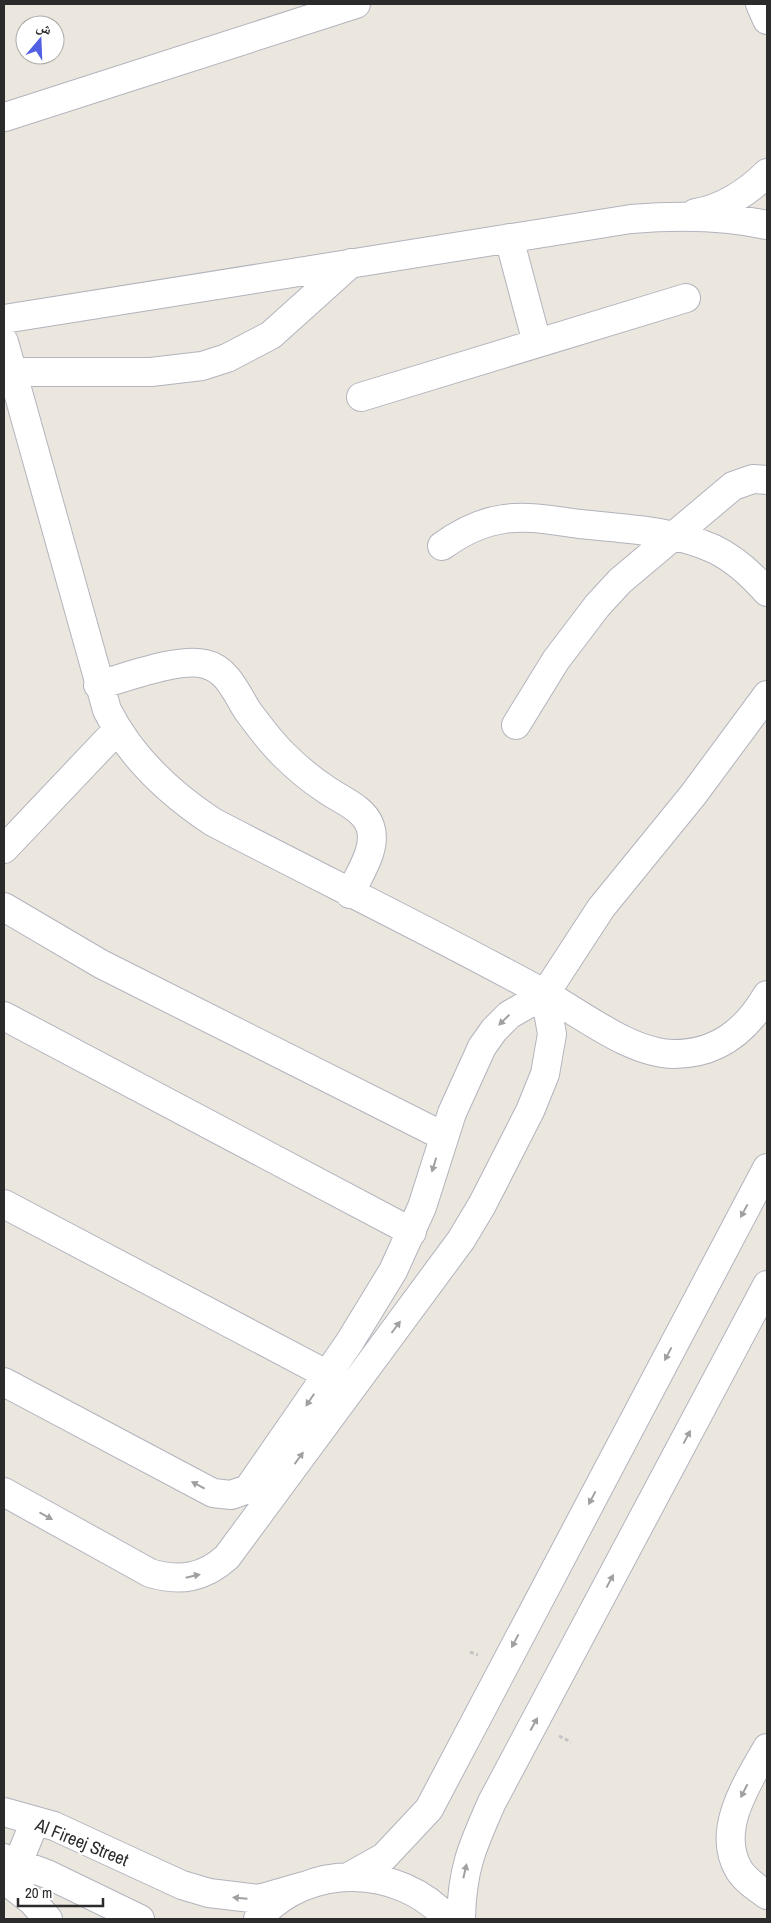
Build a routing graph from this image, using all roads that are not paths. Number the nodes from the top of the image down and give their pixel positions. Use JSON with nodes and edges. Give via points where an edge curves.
{"nodes":[{"id":1,"x":356,"y":4,"type":"edge"},
{"id":2,"x":760,"y":4,"type":"edge"},
{"id":3,"x":767,"y":20,"type":"edge"},
{"id":4,"x":5,"y":117,"type":"dead end"},
{"id":5,"x":767,"y":173,"type":"edge"},
{"id":6,"x":681,"y":216,"type":"junction"},
{"id":7,"x":767,"y":225,"type":"edge"},
{"id":8,"x":509,"y":238,"type":"junction"},
{"id":9,"x":350,"y":263,"type":"junction"},
{"id":10,"x":686,"y":298,"type":"dead end"},
{"id":11,"x":4,"y":319,"type":"edge"},
{"id":12,"x":4,"y":342,"type":"edge"},
{"id":13,"x":537,"y":343,"type":"junction"},
{"id":14,"x":8,"y":373,"type":"edge"},
{"id":15,"x":361,"y":397,"type":"dead end"},
{"id":16,"x":767,"y":480,"type":"edge"},
{"id":17,"x":675,"y":535,"type":"junction"},
{"id":18,"x":442,"y":546,"type":"dead end"},
{"id":19,"x":767,"y":592,"type":"edge"},
{"id":20,"x":98,"y":686,"type":"junction"},
{"id":21,"x":767,"y":695,"type":"edge"},
{"id":22,"x":516,"y":725,"type":"dead end"},
{"id":23,"x":117,"y":730,"type":"junction"},
{"id":24,"x":4,"y":849,"type":"edge"},
{"id":25,"x":350,"y":894,"type":"junction"},
{"id":26,"x":4,"y":908,"type":"edge"},
{"id":27,"x":545,"y":994,"type":"junction"},
{"id":28,"x":767,"y":995,"type":"edge"},
{"id":29,"x":4,"y":1016,"type":"edge"},
{"id":30,"x":443,"y":1136,"type":"junction"},
{"id":31,"x":767,"y":1168,"type":"edge"},
{"id":32,"x":4,"y":1204,"type":"edge"},
{"id":33,"x":412,"y":1232,"type":"junction"},
{"id":34,"x":767,"y":1285,"type":"edge"},
{"id":35,"x":327,"y":1374,"type":"junction"},
{"id":36,"x":4,"y":1382,"type":"edge"},
{"id":37,"x":351,"y":1387,"type":"junction"},
{"id":38,"x":4,"y":1492,"type":"edge"},
{"id":39,"x":767,"y":1748,"type":"edge"},
{"id":40,"x":4,"y":1812,"type":"edge"},
{"id":41,"x":35,"y":1822,"type":"junction"},
{"id":42,"x":8,"y":1867,"type":"edge"},
{"id":43,"x":350,"y":1876,"type":"junction"},
{"id":44,"x":304,"y":1886,"type":"junction"},
{"id":45,"x":767,"y":1895,"type":"edge"},
{"id":46,"x":48,"y":1919,"type":"edge"},
{"id":47,"x":140,"y":1919,"type":"edge"},
{"id":48,"x":258,"y":1919,"type":"edge"},
{"id":49,"x":448,"y":1919,"type":"edge"},
{"id":50,"x":461,"y":1919,"type":"edge"}],
"edges":[{"from":1,"to":4,"type":"street"},
{"from":2,"to":3,"type":"street"},
{"from":5,"to":6,"type":"street","via":[[755,185],[720,206]]},
{"from":6,"to":7,"type":"street"},
{"from":6,"to":8,"type":"street","via":[[632,219]]},
{"from":8,"to":9,"type":"street"},
{"from":8,"to":13,"type":"street"},
{"from":9,"to":11,"type":"street"},
{"from":9,"to":14,"type":"street","via":[[272,334],[227,358],[202,366],[151,372]]},
{"from":10,"to":13,"type":"street"},
{"from":12,"to":14,"type":"street"},
{"from":13,"to":15,"type":"street"},
{"from":14,"to":20,"type":"street"},
{"from":16,"to":17,"type":"street","via":[[753,479],[734,486]]},
{"from":17,"to":18,"type":"street","via":[[523,517],[483,523]]},
{"from":17,"to":19,"type":"street","via":[[703,544],[728,558],[754,576]]},
{"from":17,"to":22,"type":"street","via":[[626,575],[597,606],[556,660]]},
{"from":20,"to":23,"type":"street"},
{"from":20,"to":25,"type":"street","via":[[181,662],[207,664],[226,677],[283,754],[366,819],[372,846]]},
{"from":21,"to":27,"type":"street","via":[[607,900]]},
{"from":23,"to":24,"type":"street"},
{"from":23,"to":25,"type":"street","via":[[147,768],[190,806],[213,822]]},
{"from":25,"to":27,"type":"street"},
{"from":26,"to":30,"type":"street","via":[[101,964]]},
{"from":27,"to":28,"type":"street","via":[[635,1044],[672,1054],[707,1049],[735,1035],[747,1025]]},
{"from":27,"to":30,"type":"street","one_way":true,"via":[[509,1015],[494,1030],[466,1079]]},
{"from":37,"to":27,"type":"street","one_way":true,"via":[[461,1240],[530,1111],[546,1074],[550,1055],[552,1034]]},
{"from":29,"to":33,"type":"street"},
{"from":30,"to":33,"type":"street","one_way":true},
{"from":31,"to":43,"type":"street","one_way":true,"via":[[428,1809],[384,1857]]},
{"from":32,"to":35,"type":"street"},
{"from":33,"to":35,"type":"street","via":[[372,1307]]},
{"from":50,"to":34,"type":"street","one_way":true,"via":[[462,1888],[470,1853],[502,1783]]},
{"from":35,"to":36,"type":"street","one_way":true,"via":[[254,1482],[248,1489],[231,1495],[212,1493]]},
{"from":35,"to":37,"type":"street"},
{"from":38,"to":37,"type":"street","one_way":true,"via":[[150,1573],[166,1578],[200,1575],[227,1557]]},
{"from":39,"to":45,"type":"street","one_way":true,"via":[[738,1802],[732,1836],[739,1870]]},
{"from":40,"to":41,"type":"street","name":"Al Fireej Street"},
{"from":41,"to":42,"type":"street"},
{"from":44,"to":41,"type":"street","name":"Al Fireej Street","one_way":true,"via":[[259,1899],[209,1893],[182,1885],[54,1826]]},
{"from":42,"to":46,"type":"street"},
{"from":42,"to":47,"type":"street","via":[[65,1882]]},
{"from":43,"to":44,"type":"street","via":[[326,1878]]},
{"from":43,"to":49,"type":"street","via":[[371,1877],[412,1891]]},
{"from":44,"to":48,"type":"street","via":[[274,1904]]}]}
